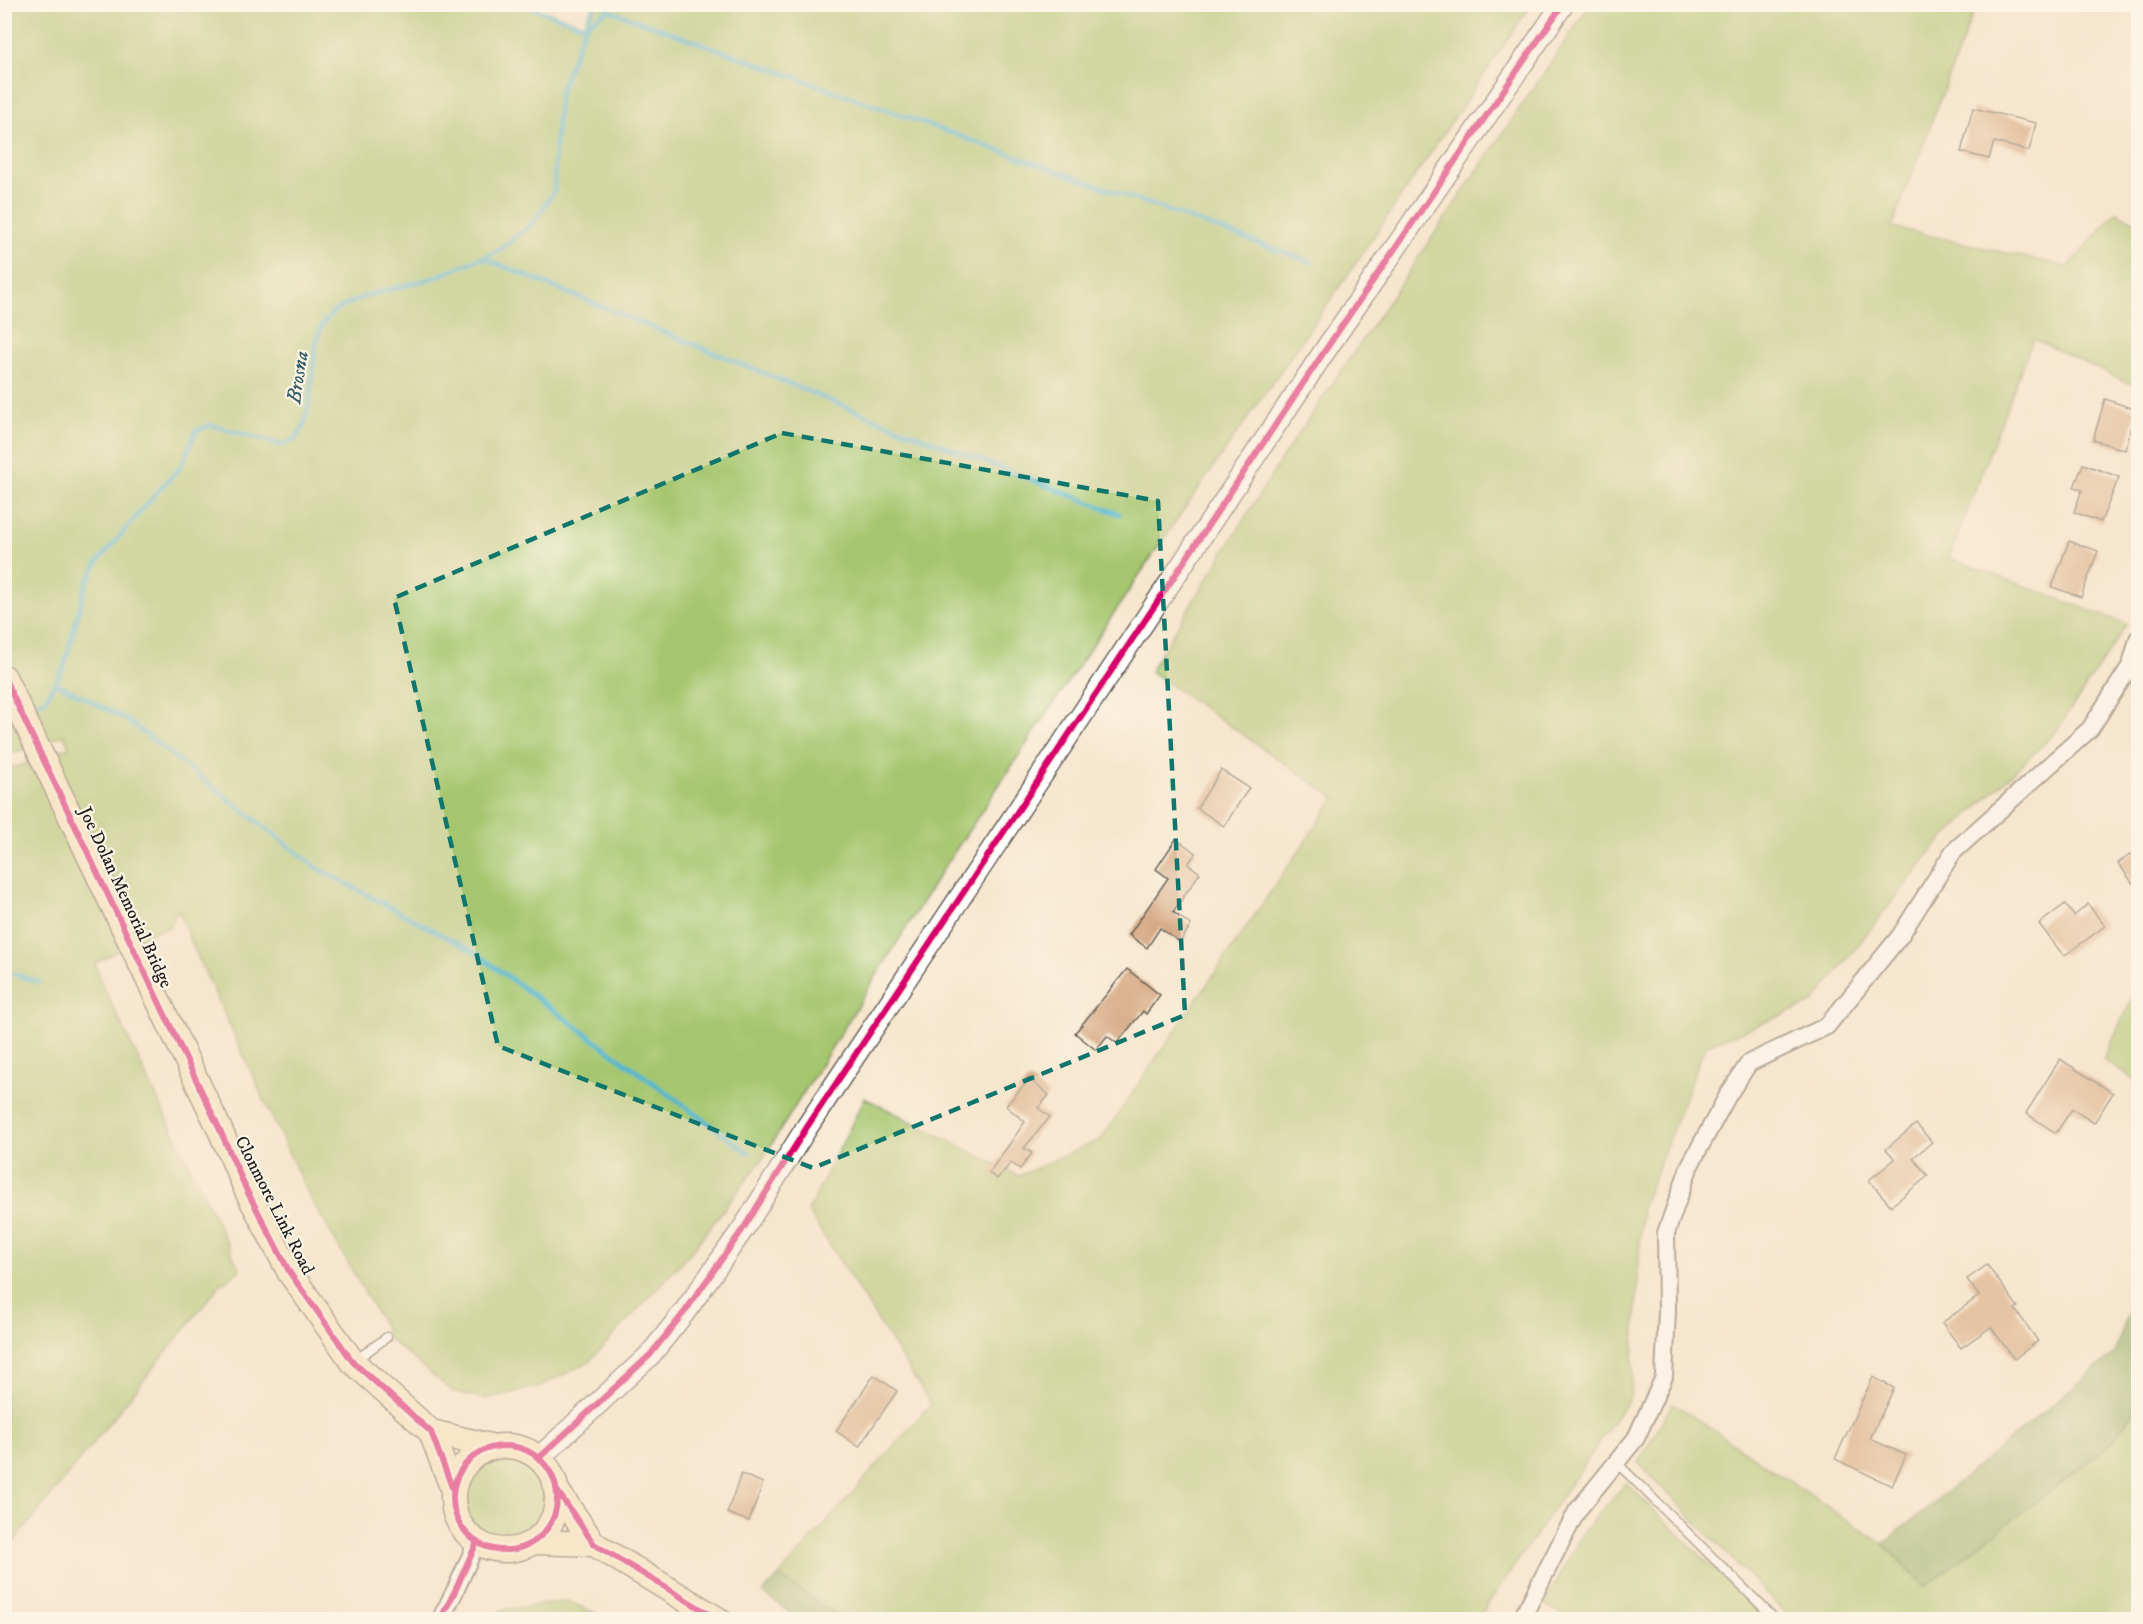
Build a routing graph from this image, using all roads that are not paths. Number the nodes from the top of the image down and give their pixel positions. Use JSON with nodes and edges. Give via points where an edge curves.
{"nodes":[{"id":1,"x":1563,"y":4,"type":"edge"},
{"id":2,"x":2139,"y":639,"type":"edge"},
{"id":3,"x":4,"y":677,"type":"edge"},
{"id":4,"x":220,"y":1130,"type":"joint"},
{"id":5,"x":387,"y":1337,"type":"dead end"},
{"id":6,"x":353,"y":1362,"type":"junction"},
{"id":7,"x":431,"y":1432,"type":"junction"},
{"id":8,"x":494,"y":1447,"type":"junction"},
{"id":9,"x":539,"y":1458,"type":"junction"},
{"id":10,"x":1616,"y":1462,"type":"junction"},
{"id":11,"x":453,"y":1490,"type":"junction"},
{"id":12,"x":558,"y":1492,"type":"junction"},
{"id":13,"x":477,"y":1542,"type":"junction"},
{"id":14,"x":535,"y":1542,"type":"junction"},
{"id":15,"x":594,"y":1544,"type":"junction"},
{"id":16,"x":440,"y":1620,"type":"edge"},
{"id":17,"x":719,"y":1620,"type":"edge"},
{"id":18,"x":1521,"y":1620,"type":"edge"},
{"id":19,"x":1776,"y":1620,"type":"edge"}],
"edges":[{"from":1,"to":9,"type":"street","via":[[1326,348],[686,1310],[650,1355]]},
{"from":2,"to":10,"type":"street","via":[[2131,665],[2090,729],[1953,852],[1900,936],[1827,1026],[1749,1063],[1728,1095],[1690,1165],[1666,1233],[1664,1377],[1636,1438]]},
{"from":3,"to":4,"type":"main road","name":"Joe Dolan Memorial Bridge"},
{"from":4,"to":6,"type":"main road","name":"Clonmore Link Road","via":[[290,1273]]},
{"from":5,"to":6,"type":"lane"},
{"from":6,"to":7,"type":"main road","name":"Clonmore Link Road"},
{"from":7,"to":8,"type":"main road","name":"Clonmore Link Road"},
{"from":7,"to":11,"type":"main road","name":"Clonmore Link Road"},
{"from":8,"to":9,"type":"main road","via":[[525,1449]]},
{"from":8,"to":11,"type":"main road","via":[[466,1463]]},
{"from":9,"to":12,"type":"main road","via":[[555,1479]]},
{"from":10,"to":18,"type":"street","via":[[1577,1511]]},
{"from":10,"to":19,"type":"lane"},
{"from":11,"to":13,"type":"main road","via":[[457,1520]]},
{"from":12,"to":14,"type":"main road","via":[[554,1518]]},
{"from":12,"to":15,"type":"main road"},
{"from":13,"to":14,"type":"main road","via":[[506,1551]]},
{"from":13,"to":16,"type":"street"},
{"from":14,"to":15,"type":"main road"},
{"from":15,"to":17,"type":"main road"}]}
